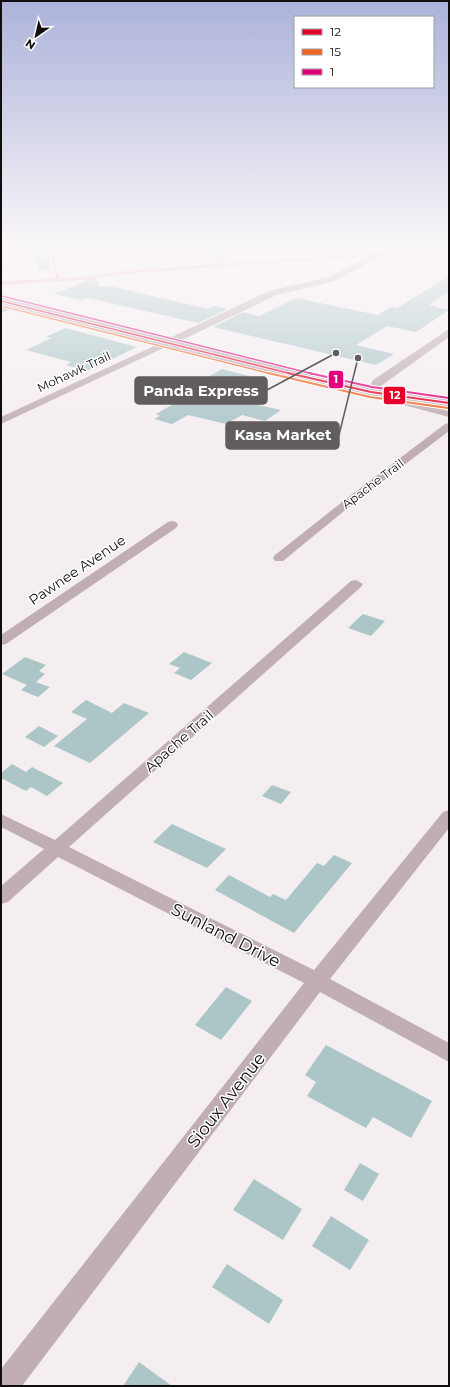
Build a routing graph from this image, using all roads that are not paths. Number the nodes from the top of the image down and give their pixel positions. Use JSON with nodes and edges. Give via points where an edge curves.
{"nodes":[{"id":1,"x":45,"y":312,"type":"edge"},
{"id":2,"x":70,"y":312,"type":"edge"},
{"id":3,"x":234,"y":312,"type":"edge"},
{"id":4,"x":449,"y":332,"type":"edge"},
{"id":5,"x":174,"y":340,"type":"junction"},
{"id":6,"x":377,"y":384,"type":"junction"},
{"id":7,"x":341,"y":386,"type":"junction"},
{"id":8,"x":449,"y":394,"type":"edge"},
{"id":9,"x":449,"y":403,"type":"edge"},
{"id":10,"x":449,"y":414,"type":"edge"},
{"id":11,"x":1,"y":421,"type":"edge"},
{"id":12,"x":449,"y":426,"type":"edge"},
{"id":13,"x":172,"y":525,"type":"dead end"},
{"id":14,"x":279,"y":558,"type":"dead end"},
{"id":15,"x":356,"y":584,"type":"dead end"},
{"id":16,"x":1,"y":641,"type":"edge"},
{"id":17,"x":449,"y":816,"type":"edge"},
{"id":18,"x":1,"y":820,"type":"edge"},
{"id":19,"x":56,"y":849,"type":"junction"},
{"id":20,"x":1,"y":897,"type":"edge"},
{"id":21,"x":317,"y":981,"type":"junction"},
{"id":22,"x":449,"y":1054,"type":"edge"},
{"id":23,"x":5,"y":1386,"type":"edge"}],
"edges":[{"from":1,"to":5,"type":"main road"},
{"from":2,"to":5,"type":"main road"},
{"from":3,"to":5,"type":"street"},
{"from":4,"to":6,"type":"street"},
{"from":5,"to":6,"type":"main road"},
{"from":5,"to":7,"type":"main road"},
{"from":5,"to":11,"type":"street","name":"Mohawk Trail"},
{"from":6,"to":8,"type":"main road"},
{"from":7,"to":9,"type":"main road"},
{"from":7,"to":10,"type":"street"},
{"from":12,"to":14,"type":"street","name":"Apache Trail"},
{"from":13,"to":16,"type":"street","name":"Pawnee Avenue"},
{"from":15,"to":19,"type":"street","name":"Apache Trail"},
{"from":17,"to":21,"type":"street","name":"Sioux Avenue"},
{"from":18,"to":19,"type":"street","name":"Sunland Drive"},
{"from":19,"to":20,"type":"street","name":"Apache Trail"},
{"from":19,"to":21,"type":"street","name":"Sunland Drive"},
{"from":21,"to":22,"type":"street","name":"Sunland Drive"},
{"from":21,"to":23,"type":"street","name":"Sioux Avenue"}]}
